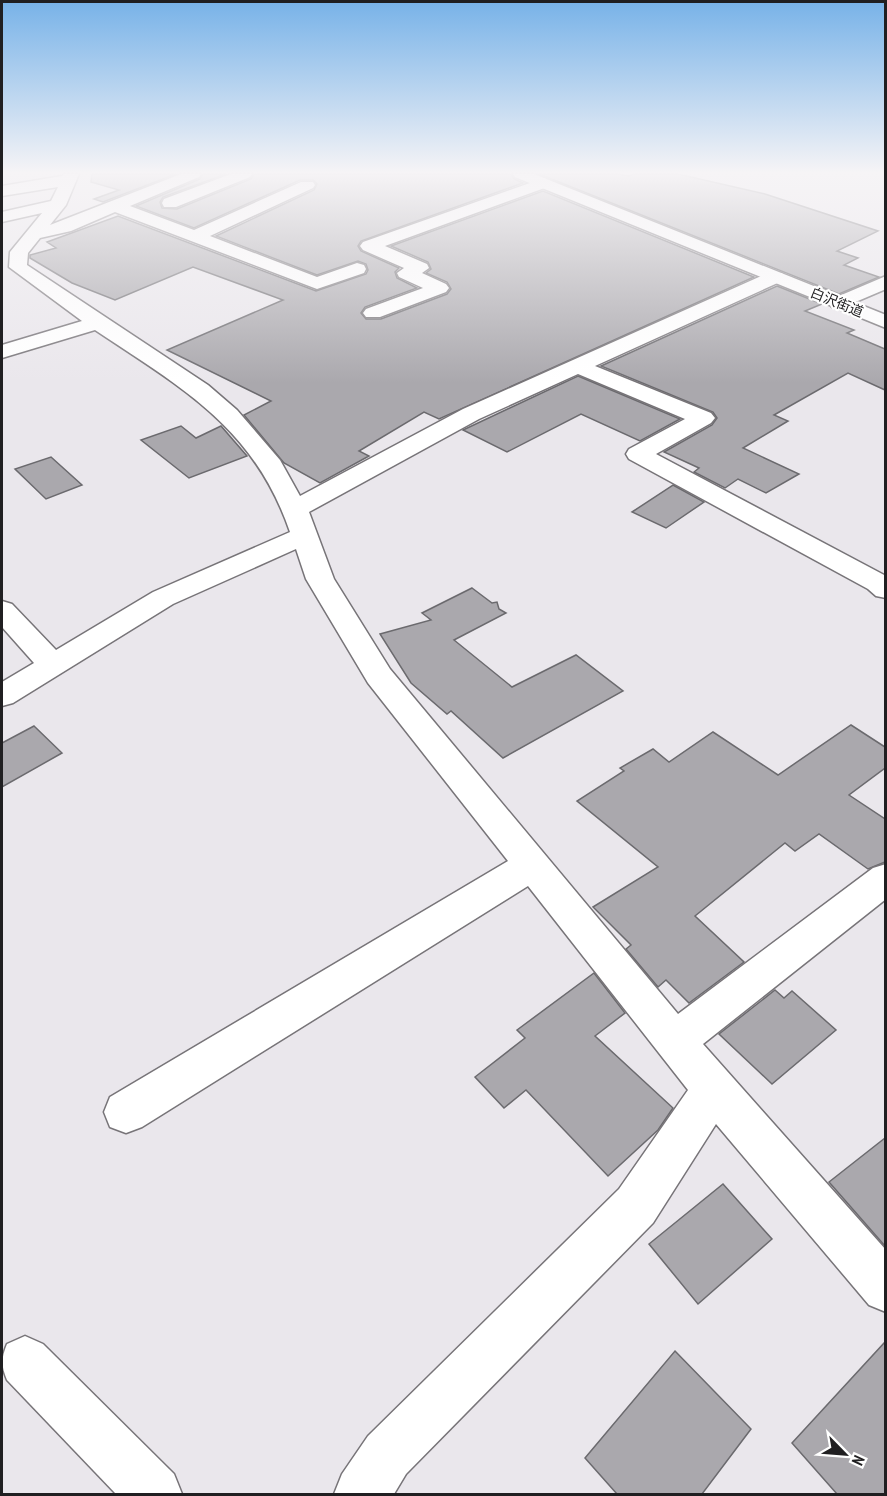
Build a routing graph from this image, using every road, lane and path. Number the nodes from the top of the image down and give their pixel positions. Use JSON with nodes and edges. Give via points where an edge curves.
{"nodes":[{"id":1,"x":216,"y":244,"type":"edge"},
{"id":2,"x":375,"y":244,"type":"edge"},
{"id":3,"x":693,"y":244,"type":"edge"},
{"id":4,"x":18,"y":248,"type":"edge"},
{"id":5,"x":357,"y":269,"type":"dead end"},
{"id":6,"x":775,"y":277,"type":"junction"},
{"id":7,"x":885,"y":282,"type":"edge"},
{"id":8,"x":839,"y":303,"type":"junction"},
{"id":9,"x":373,"y":313,"type":"dead end"},
{"id":10,"x":885,"y":322,"type":"edge"},
{"id":11,"x":98,"y":323,"type":"junction"},
{"id":12,"x":2,"y":352,"type":"edge"},
{"id":13,"x":578,"y":366,"type":"junction"},
{"id":14,"x":299,"y":523,"type":"junction"},
{"id":15,"x":883,"y":584,"type":"edge"},
{"id":16,"x":2,"y":610,"type":"edge"},
{"id":17,"x":53,"y":665,"type":"junction"},
{"id":18,"x":2,"y":696,"type":"edge"},
{"id":19,"x":532,"y":865,"type":"junction"},
{"id":20,"x":885,"y":878,"type":"edge"},
{"id":21,"x":675,"y":1041,"type":"junction"},
{"id":22,"x":714,"y":1089,"type":"junction"},
{"id":23,"x":126,"y":1112,"type":"dead end"},
{"id":24,"x":885,"y":1288,"type":"edge"},
{"id":25,"x":26,"y":1362,"type":"dead end"},
{"id":26,"x":154,"y":1494,"type":"edge"},
{"id":27,"x":362,"y":1494,"type":"edge"}],
"edges":[{"from":1,"to":5,"type":"street","via":[[317,283]]},
{"from":2,"to":9,"type":"street","via":[[369,246],[420,268],[406,273],[439,288]]},
{"from":3,"to":6,"type":"street","name":"白沢街道"},
{"from":4,"to":11,"type":"street","via":[[18,267]]},
{"from":6,"to":8,"type":"street","name":"白沢街道"},
{"from":6,"to":13,"type":"street"},
{"from":7,"to":8,"type":"street"},
{"from":8,"to":10,"type":"street","name":"白沢街道"},
{"from":11,"to":12,"type":"street"},
{"from":11,"to":14,"type":"street","via":[[200,390],[229,415],[271,465]]},
{"from":13,"to":14,"type":"street","via":[[471,414]]},
{"from":13,"to":15,"type":"street","via":[[703,418],[638,454]]},
{"from":14,"to":17,"type":"street","via":[[163,598]]},
{"from":14,"to":19,"type":"street","via":[[320,579],[379,676]]},
{"from":16,"to":17,"type":"street"},
{"from":17,"to":18,"type":"street"},
{"from":19,"to":21,"type":"street"},
{"from":19,"to":23,"type":"street"},
{"from":20,"to":21,"type":"street"},
{"from":21,"to":22,"type":"street"},
{"from":22,"to":24,"type":"street"},
{"from":22,"to":27,"type":"street","via":[[636,1206],[387,1455]]},
{"from":25,"to":26,"type":"street"}]}
